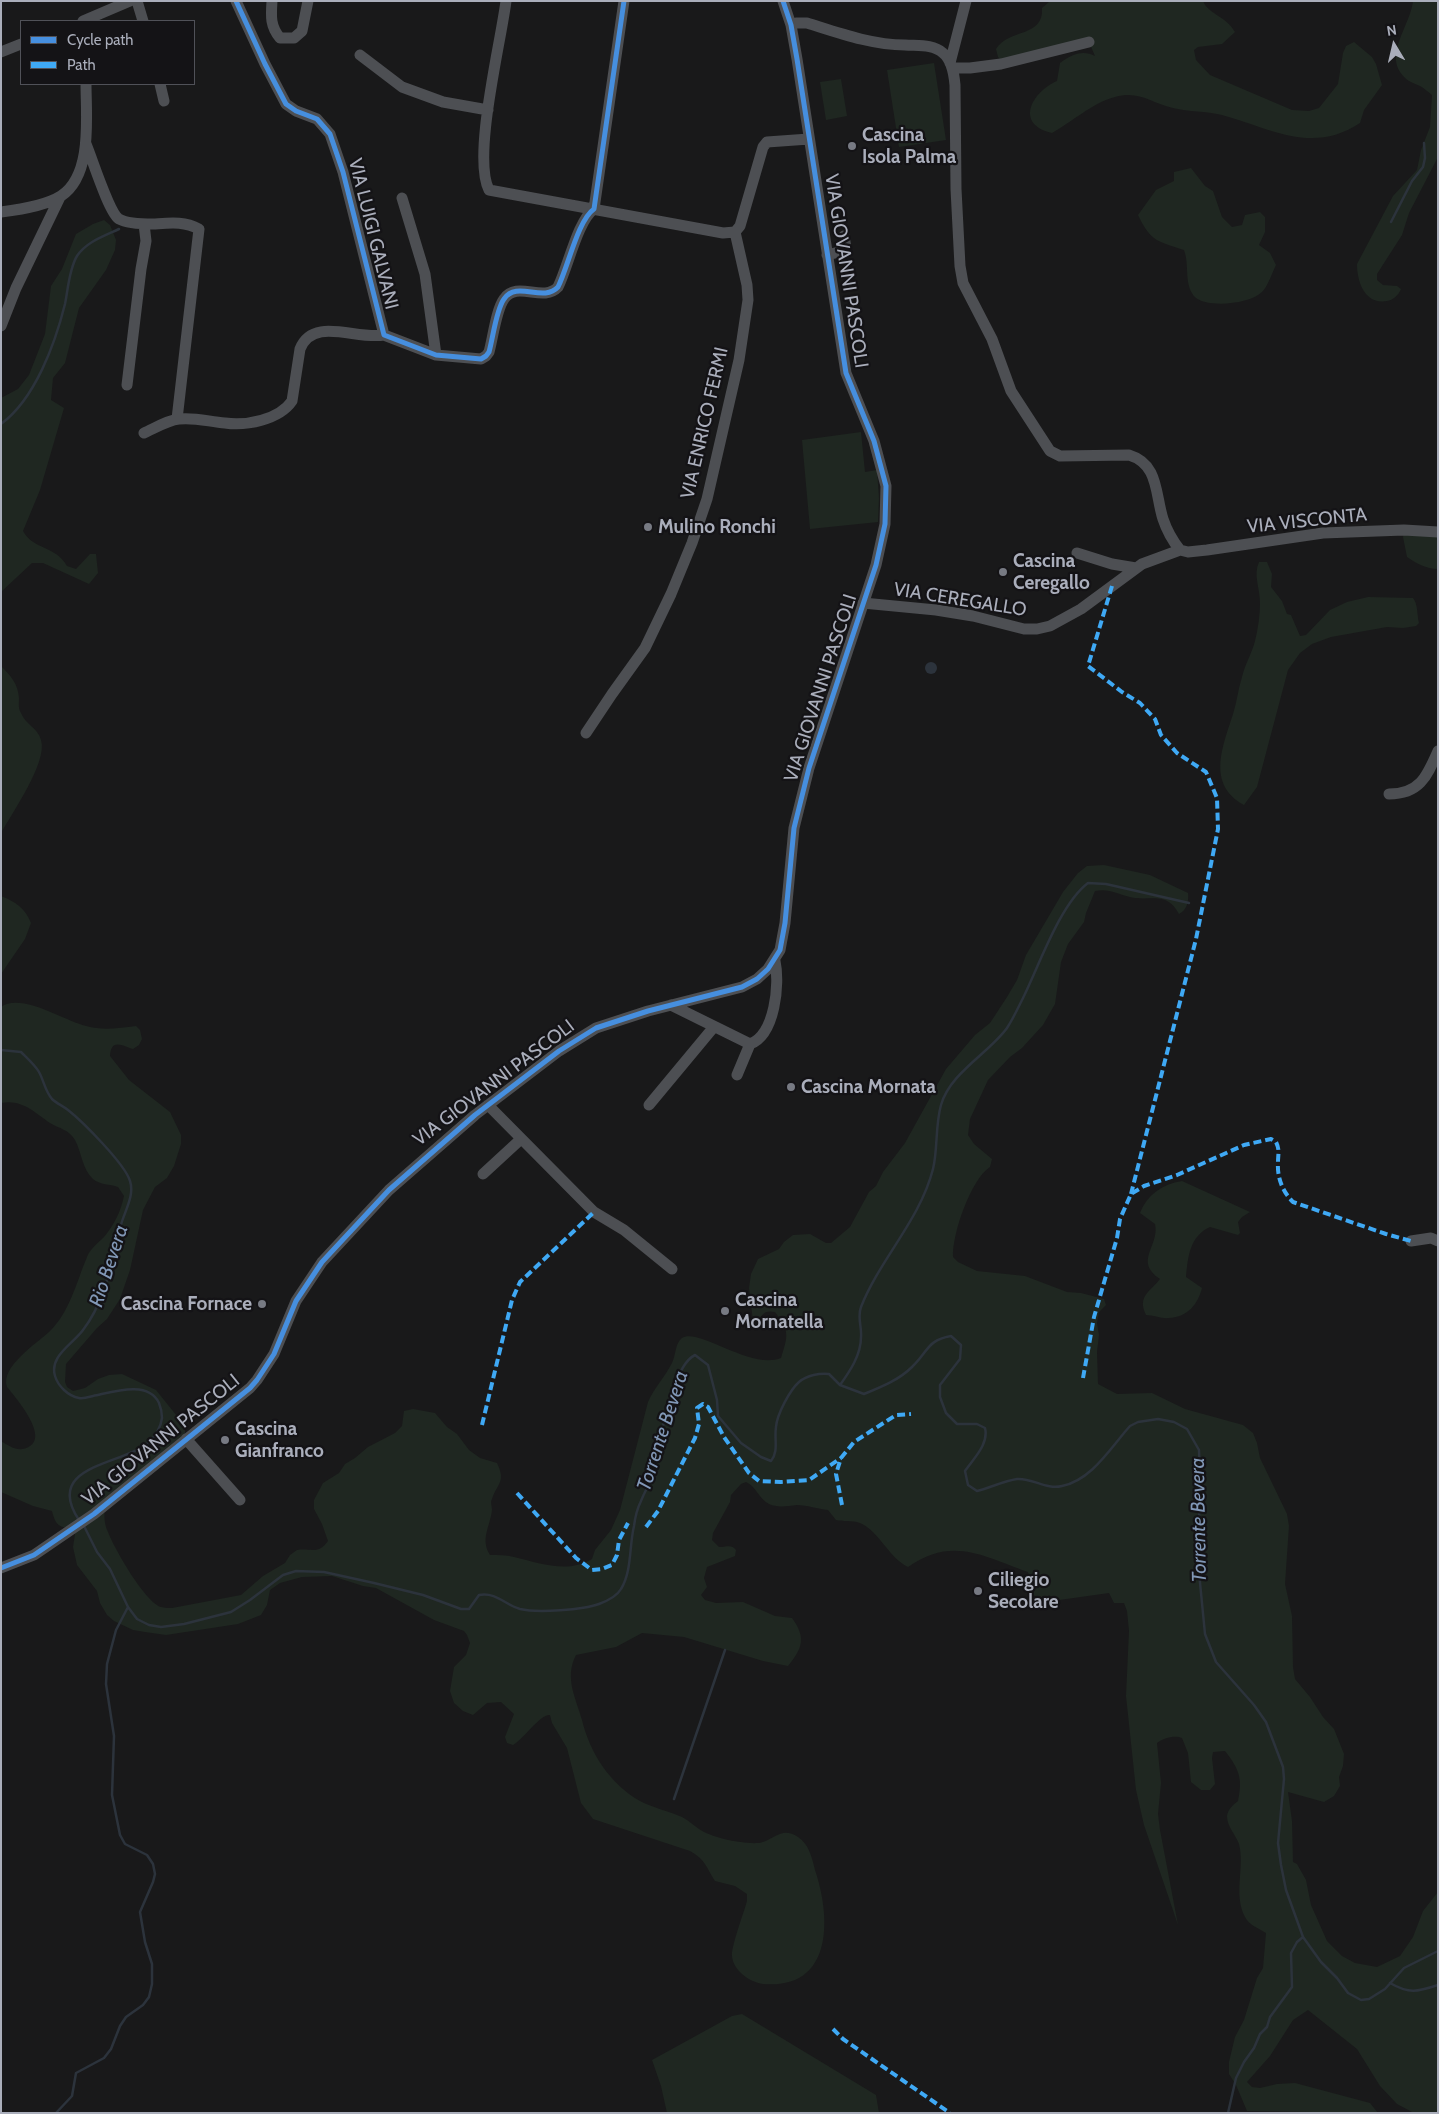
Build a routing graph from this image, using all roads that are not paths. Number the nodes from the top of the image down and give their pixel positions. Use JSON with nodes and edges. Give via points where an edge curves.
{"nodes":[{"id":1,"x":130,"y":1,"type":"edge"},
{"id":2,"x":137,"y":1,"type":"edge"},
{"id":3,"x":236,"y":1,"type":"edge"},
{"id":4,"x":272,"y":1,"type":"edge"},
{"id":5,"x":308,"y":1,"type":"edge"},
{"id":6,"x":506,"y":1,"type":"edge"},
{"id":7,"x":624,"y":1,"type":"edge"},
{"id":8,"x":784,"y":1,"type":"edge"},
{"id":9,"x":966,"y":1,"type":"edge"},
{"id":10,"x":108,"y":6,"type":"edge"},
{"id":11,"x":86,"y":20,"type":"edge"},
{"id":12,"x":142,"y":20,"type":"edge"},
{"id":13,"x":791,"y":25,"type":"junction"},
{"id":14,"x":1089,"y":42,"type":"dead end"},
{"id":15,"x":20,"y":44,"type":"edge"},
{"id":16,"x":1,"y":52,"type":"edge"},
{"id":17,"x":360,"y":55,"type":"dead end"},
{"id":18,"x":951,"y":65,"type":"junction"},
{"id":19,"x":86,"y":85,"type":"edge"},
{"id":20,"x":160,"y":85,"type":"edge"},
{"id":21,"x":164,"y":101,"type":"dead end"},
{"id":22,"x":488,"y":110,"type":"junction"},
{"id":23,"x":809,"y":140,"type":"junction"},
{"id":24,"x":86,"y":144,"type":"junction"},
{"id":25,"x":60,"y":197,"type":"junction"},
{"id":26,"x":402,"y":198,"type":"dead end"},
{"id":27,"x":594,"y":209,"type":"junction"},
{"id":28,"x":1,"y":212,"type":"edge"},
{"id":29,"x":144,"y":224,"type":"junction"},
{"id":30,"x":735,"y":232,"type":"junction"},
{"id":31,"x":844,"y":236,"type":"dead end"},
{"id":32,"x":827,"y":255,"type":"junction"},
{"id":33,"x":1,"y":326,"type":"edge"},
{"id":34,"x":384,"y":335,"type":"junction"},
{"id":35,"x":436,"y":355,"type":"junction"},
{"id":36,"x":127,"y":385,"type":"dead end"},
{"id":37,"x":177,"y":419,"type":"junction"},
{"id":38,"x":144,"y":433,"type":"dead end"},
{"id":39,"x":1438,"y":532,"type":"edge"},
{"id":40,"x":1180,"y":550,"type":"junction"},
{"id":41,"x":1076,"y":553,"type":"dead end"},
{"id":42,"x":1136,"y":568,"type":"junction"},
{"id":43,"x":863,"y":602,"type":"junction"},
{"id":44,"x":586,"y":733,"type":"dead end"},
{"id":45,"x":1438,"y":751,"type":"edge"},
{"id":46,"x":1389,"y":794,"type":"dead end"},
{"id":47,"x":774,"y":961,"type":"junction"},
{"id":48,"x":671,"y":1005,"type":"junction"},
{"id":49,"x":714,"y":1028,"type":"junction"},
{"id":50,"x":750,"y":1044,"type":"junction"},
{"id":51,"x":737,"y":1075,"type":"dead end"},
{"id":52,"x":488,"y":1105,"type":"junction"},
{"id":53,"x":649,"y":1105,"type":"dead end"},
{"id":54,"x":521,"y":1139,"type":"junction"},
{"id":55,"x":483,"y":1174,"type":"dead end"},
{"id":56,"x":1438,"y":1240,"type":"edge"},
{"id":57,"x":1411,"y":1241,"type":"dead end"},
{"id":58,"x":672,"y":1269,"type":"dead end"},
{"id":59,"x":186,"y":1439,"type":"junction"},
{"id":60,"x":240,"y":1500,"type":"dead end"},
{"id":61,"x":1,"y":1568,"type":"edge"}],
"edges":[{"from":1,"to":10,"type":"street"},
{"from":2,"to":12,"type":"street"},
{"from":3,"to":34,"type":"street","name":"VIA LUIGI GALVANI","via":[[286,104],[317,119],[330,134],[343,172]]},
{"from":4,"to":5,"type":"street","via":[[274,31],[280,38],[294,38],[302,31]]},
{"from":6,"to":22,"type":"street"},
{"from":7,"to":27,"type":"street"},
{"from":8,"to":13,"type":"street","name":"VIA GIOVANNI PASCOLI"},
{"from":9,"to":18,"type":"street"},
{"from":10,"to":11,"type":"street"},
{"from":13,"to":18,"type":"street","via":[[807,23],[886,44],[929,46],[942,52]]},
{"from":13,"to":23,"type":"street","name":"VIA GIOVANNI PASCOLI"},
{"from":14,"to":18,"type":"street","via":[[1012,61],[970,68]]},
{"from":15,"to":16,"type":"street"},
{"from":17,"to":22,"type":"street","via":[[402,87],[444,102]]},
{"from":18,"to":40,"type":"street","via":[[956,85],[956,189],[963,284],[992,339],[1011,391],[1050,451],[1060,456],[1129,455],[1148,465],[1168,532]]},
{"from":19,"to":24,"type":"street"},
{"from":20,"to":21,"type":"street"},
{"from":22,"to":27,"type":"street","via":[[482,166],[489,190]]},
{"from":23,"to":30,"type":"street","via":[[765,144],[740,226]]},
{"from":23,"to":32,"type":"street","name":"VIA GIOVANNI PASCOLI"},
{"from":24,"to":25,"type":"street","via":[[77,175]]},
{"from":24,"to":29,"type":"street","via":[[117,218]]},
{"from":25,"to":28,"type":"street"},
{"from":25,"to":33,"type":"street"},
{"from":26,"to":35,"type":"street","via":[[425,274]]},
{"from":27,"to":30,"type":"street","via":[[724,233]]},
{"from":27,"to":35,"type":"street","name":"VIA LUIGI GALVANI","via":[[584,222],[555,290],[513,292],[504,299],[486,356],[481,359]]},
{"from":29,"to":36,"type":"street","via":[[146,241]]},
{"from":29,"to":37,"type":"street","via":[[188,224],[199,230]]},
{"from":30,"to":44,"type":"street","name":"VIA ENRICO FERMI","via":[[748,300],[708,499],[646,648]]},
{"from":31,"to":32,"type":"street","via":[[846,248]]},
{"from":32,"to":43,"type":"street","name":"VIA GIOVANNI PASCOLI","via":[[846,373],[874,442],[886,486],[883,535]]},
{"from":34,"to":35,"type":"street","name":"VIA LUIGI GALVANI"},
{"from":34,"to":37,"type":"street","via":[[312,333],[300,349],[292,401],[288,407],[269,417],[251,423],[228,424]]},
{"from":37,"to":38,"type":"street"},
{"from":39,"to":40,"type":"street","name":"VIA VISCONTA","via":[[1323,533],[1207,550]]},
{"from":40,"to":42,"type":"street","name":"VIA CEREGALLO"},
{"from":41,"to":42,"type":"street"},
{"from":42,"to":43,"type":"street","name":"VIA CEREGALLO","via":[[1081,609],[1050,626],[1037,629],[936,610]]},
{"from":43,"to":47,"type":"street","name":"VIA GIOVANNI PASCOLI","via":[[815,745],[801,801],[792,844],[785,923],[780,950]]},
{"from":45,"to":46,"type":"street","via":[[1417,788]]},
{"from":47,"to":48,"type":"street","name":"VIA GIOVANNI PASCOLI","via":[[762,975],[742,987]]},
{"from":47,"to":50,"type":"street","via":[[777,977],[769,1024],[761,1038]]},
{"from":48,"to":49,"type":"street"},
{"from":48,"to":52,"type":"street","name":"VIA GIOVANNI PASCOLI","via":[[623,1018],[590,1032],[559,1051]]},
{"from":49,"to":50,"type":"street"},
{"from":49,"to":53,"type":"street"},
{"from":50,"to":51,"type":"street"},
{"from":52,"to":54,"type":"street"},
{"from":52,"to":59,"type":"street","name":"VIA GIOVANNI PASCOLI","via":[[411,1170],[342,1239],[300,1295],[274,1354],[257,1380]]},
{"from":54,"to":55,"type":"street"},
{"from":54,"to":58,"type":"street","via":[[594,1212],[640,1242]]},
{"from":56,"to":57,"type":"street"},
{"from":59,"to":60,"type":"street"},
{"from":59,"to":61,"type":"street","name":"VIA GIOVANNI PASCOLI","via":[[94,1514],[34,1555]]}]}
